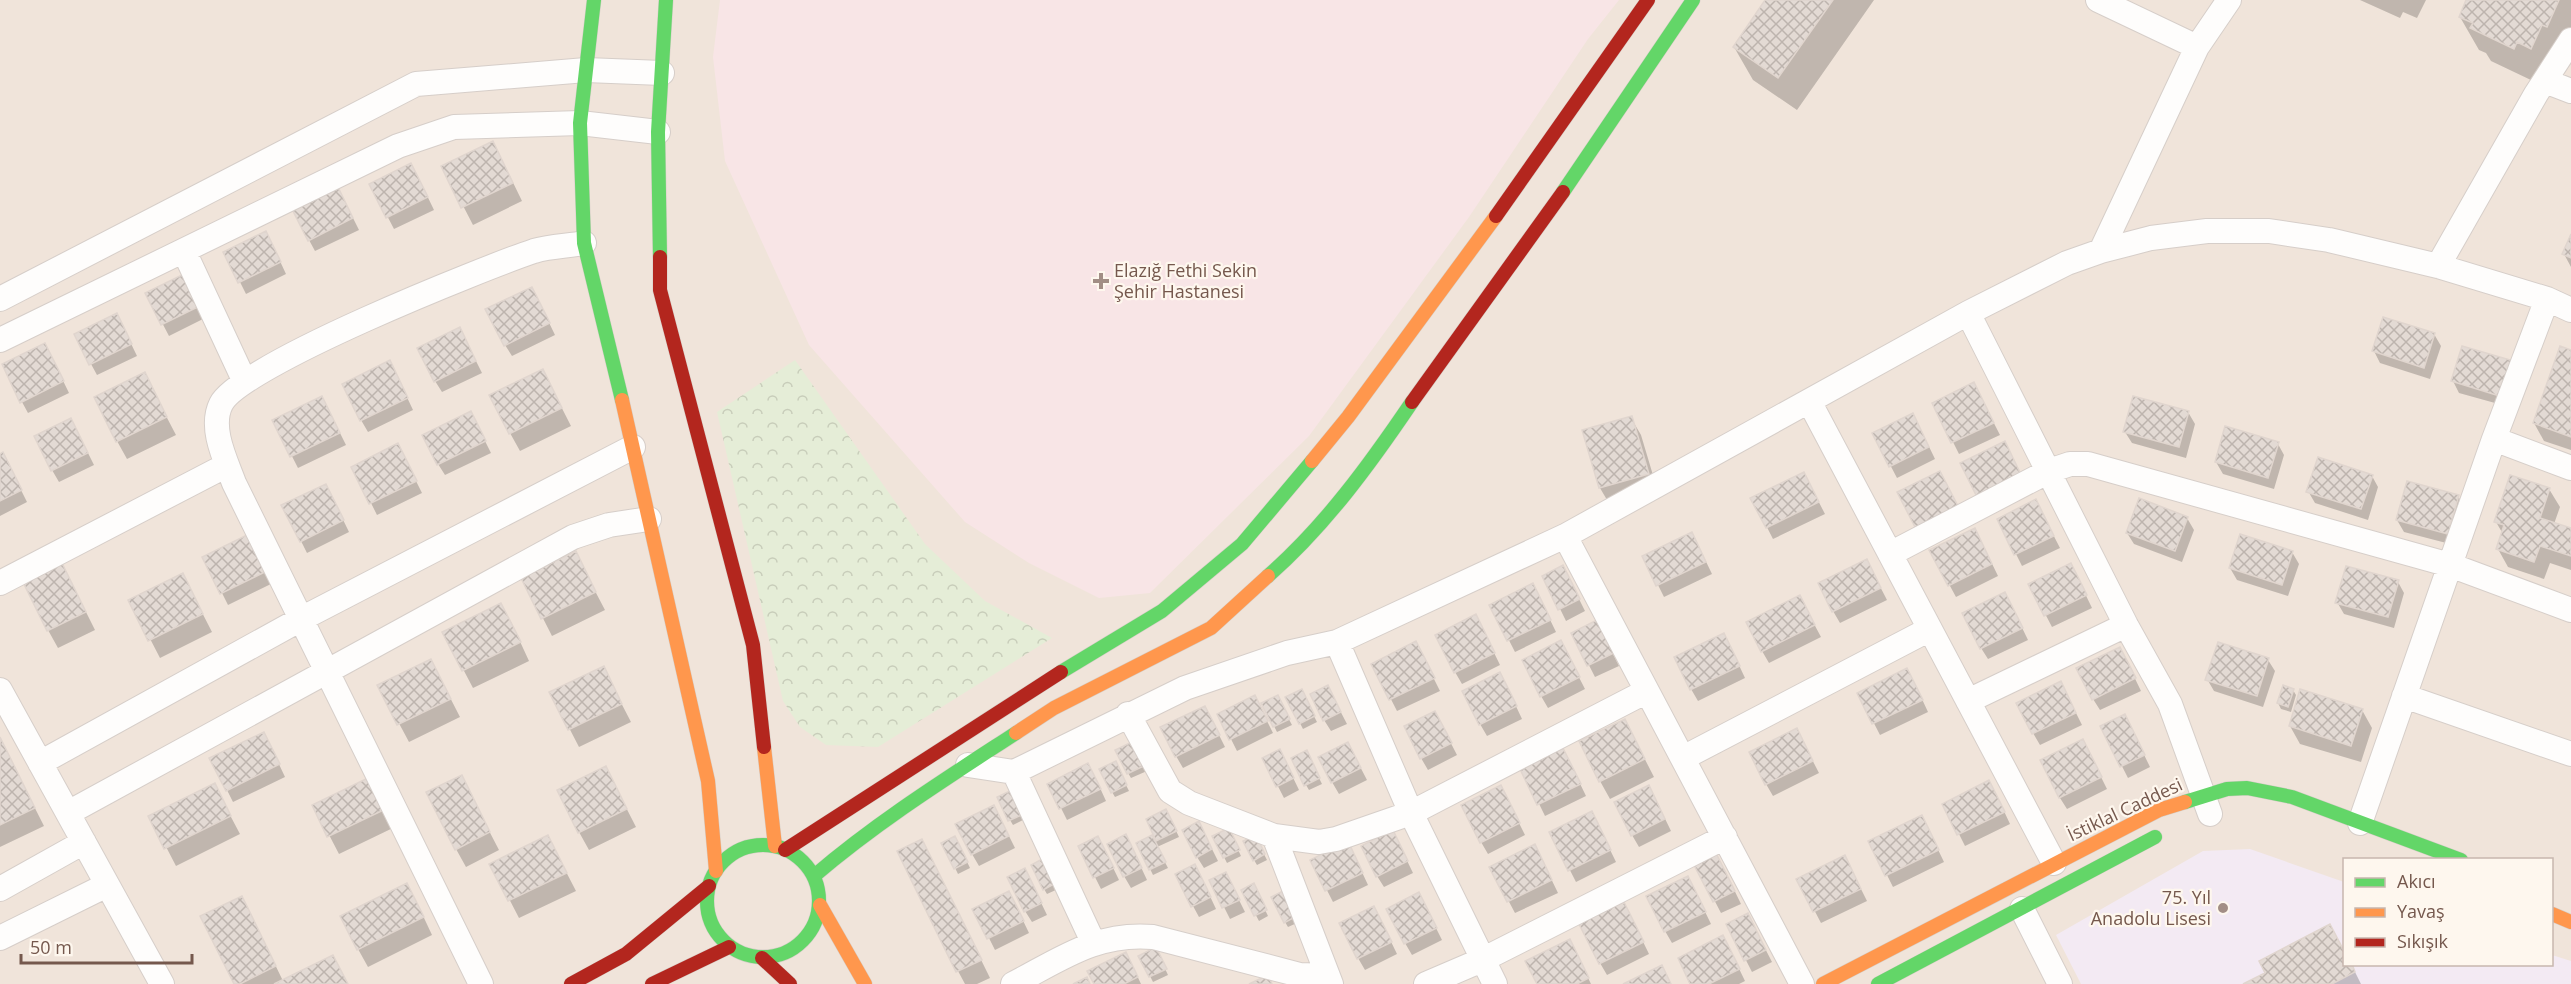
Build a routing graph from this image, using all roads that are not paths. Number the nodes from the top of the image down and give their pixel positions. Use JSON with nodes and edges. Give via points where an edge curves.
{"nodes":[{"id":1,"x":594,"y":0,"type":"edge"},
{"id":2,"x":666,"y":0,"type":"edge"},
{"id":3,"x":1648,"y":0,"type":"edge"},
{"id":4,"x":1694,"y":0,"type":"edge"},
{"id":5,"x":2098,"y":0,"type":"edge"},
{"id":6,"x":2229,"y":0,"type":"edge"},
{"id":7,"x":2571,"y":40,"type":"edge"},
{"id":8,"x":2197,"y":47,"type":"junction"},
{"id":9,"x":586,"y":70,"type":"junction"},
{"id":10,"x":662,"y":73,"type":"junction"},
{"id":11,"x":2545,"y":81,"type":"junction"},
{"id":12,"x":2571,"y":91,"type":"edge"},
{"id":13,"x":580,"y":123,"type":"junction"},
{"id":14,"x":658,"y":132,"type":"junction"},
{"id":15,"x":584,"y":243,"type":"junction"},
{"id":16,"x":184,"y":250,"type":"junction"},
{"id":17,"x":2102,"y":251,"type":"junction"},
{"id":18,"x":2438,"y":266,"type":"junction"},
{"id":19,"x":0,"y":299,"type":"edge"},
{"id":20,"x":2547,"y":299,"type":"junction"},
{"id":21,"x":2571,"y":310,"type":"edge"},
{"id":22,"x":1968,"y":314,"type":"junction"},
{"id":23,"x":0,"y":340,"type":"edge"},
{"id":24,"x":244,"y":380,"type":"junction"},
{"id":25,"x":1809,"y":401,"type":"junction"},
{"id":26,"x":2494,"y":439,"type":"junction"},
{"id":27,"x":633,"y":447,"type":"junction"},
{"id":28,"x":227,"y":465,"type":"junction"},
{"id":29,"x":2571,"y":468,"type":"edge"},
{"id":30,"x":2049,"y":471,"type":"junction"},
{"id":31,"x":649,"y":519,"type":"junction"},
{"id":32,"x":1565,"y":536,"type":"junction"},
{"id":33,"x":1890,"y":554,"type":"junction"},
{"id":34,"x":2450,"y":565,"type":"junction"},
{"id":35,"x":0,"y":584,"type":"edge"},
{"id":36,"x":2571,"y":610,"type":"edge"},
{"id":37,"x":301,"y":619,"type":"junction"},
{"id":38,"x":2126,"y":625,"type":"junction"},
{"id":39,"x":1930,"y":629,"type":"junction"},
{"id":40,"x":1337,"y":642,"type":"junction"},
{"id":41,"x":326,"y":670,"type":"junction"},
{"id":42,"x":0,"y":690,"type":"edge"},
{"id":43,"x":1647,"y":691,"type":"junction"},
{"id":44,"x":2404,"y":696,"type":"junction"},
{"id":45,"x":1968,"y":701,"type":"junction"},
{"id":46,"x":1128,"y":714,"type":"junction"},
{"id":47,"x":2571,"y":754,"type":"edge"},
{"id":48,"x":1683,"y":758,"type":"junction"},
{"id":49,"x":40,"y":763,"type":"junction"},
{"id":50,"x":968,"y":765,"type":"junction"},
{"id":51,"x":1014,"y":772,"type":"junction"},
{"id":52,"x":2209,"y":809,"type":"junction"},
{"id":53,"x":68,"y":813,"type":"junction"},
{"id":54,"x":1411,"y":813,"type":"junction"},
{"id":55,"x":2360,"y":823,"type":"junction"},
{"id":56,"x":2171,"y":828,"type":"dead end"},
{"id":57,"x":1274,"y":837,"type":"junction"},
{"id":58,"x":1725,"y":837,"type":"junction"},
{"id":59,"x":84,"y":842,"type":"junction"},
{"id":60,"x":780,"y":848,"type":"junction"},
{"id":61,"x":2456,"y":858,"type":"edge"},
{"id":62,"x":2054,"y":863,"type":"junction"},
{"id":63,"x":716,"y":871,"type":"junction"},
{"id":64,"x":814,"y":876,"type":"junction"},
{"id":65,"x":107,"y":885,"type":"junction"},
{"id":66,"x":709,"y":886,"type":"junction"},
{"id":67,"x":0,"y":889,"type":"edge"},
{"id":68,"x":820,"y":906,"type":"junction"},
{"id":69,"x":2022,"y":909,"type":"junction"},
{"id":70,"x":2553,"y":915,"type":"edge"},
{"id":71,"x":2571,"y":922,"type":"edge"},
{"id":72,"x":0,"y":938,"type":"edge"},
{"id":73,"x":1093,"y":942,"type":"junction"},
{"id":74,"x":729,"y":947,"type":"junction"},
{"id":75,"x":762,"y":958,"type":"junction"},
{"id":76,"x":1482,"y":960,"type":"junction"},
{"id":77,"x":1329,"y":980,"type":"edge"},
{"id":78,"x":162,"y":984,"type":"edge"},
{"id":79,"x":481,"y":984,"type":"edge"},
{"id":80,"x":571,"y":984,"type":"edge"},
{"id":81,"x":652,"y":984,"type":"edge"},
{"id":82,"x":790,"y":984,"type":"edge"},
{"id":83,"x":866,"y":984,"type":"edge"},
{"id":84,"x":1013,"y":984,"type":"edge"},
{"id":85,"x":1426,"y":984,"type":"edge"},
{"id":86,"x":1495,"y":984,"type":"edge"},
{"id":87,"x":1802,"y":984,"type":"edge"},
{"id":88,"x":1823,"y":984,"type":"edge"},
{"id":89,"x":1878,"y":984,"type":"edge"},
{"id":90,"x":2061,"y":984,"type":"edge"}],
"edges":[{"from":1,"to":9,"type":"street"},
{"from":2,"to":10,"type":"street"},
{"from":3,"to":60,"type":"street","via":[[1348,417],[1242,544],[1162,611]]},
{"from":4,"to":50,"type":"street","via":[[1603,136],[1373,459],[1298,550],[1211,628],[1054,708]]},
{"from":5,"to":8,"type":"street"},
{"from":6,"to":8,"type":"street"},
{"from":7,"to":11,"type":"street"},
{"from":8,"to":17,"type":"street"},
{"from":9,"to":10,"type":"street"},
{"from":9,"to":13,"type":"street"},
{"from":9,"to":19,"type":"street","via":[[416,84]]},
{"from":10,"to":14,"type":"street"},
{"from":11,"to":12,"type":"street"},
{"from":11,"to":18,"type":"street"},
{"from":13,"to":14,"type":"street"},
{"from":13,"to":15,"type":"street"},
{"from":13,"to":16,"type":"street","via":[[454,127],[398,146]]},
{"from":14,"to":60,"type":"street","via":[[660,290],[753,645]]},
{"from":15,"to":24,"type":"street","via":[[537,250],[397,304]]},
{"from":15,"to":27,"type":"street"},
{"from":16,"to":23,"type":"street"},
{"from":16,"to":24,"type":"street"},
{"from":17,"to":18,"type":"street","via":[[2151,238],[2207,231],[2269,231],[2329,240]]},
{"from":17,"to":22,"type":"street","via":[[2067,263]]},
{"from":18,"to":20,"type":"street"},
{"from":20,"to":21,"type":"street"},
{"from":20,"to":26,"type":"street"},
{"from":22,"to":25,"type":"street"},
{"from":22,"to":30,"type":"street"},
{"from":24,"to":28,"type":"street","via":[[221,403],[217,425]]},
{"from":25,"to":32,"type":"street"},
{"from":25,"to":33,"type":"street"},
{"from":26,"to":29,"type":"street"},
{"from":26,"to":34,"type":"street"},
{"from":27,"to":31,"type":"street"},
{"from":27,"to":37,"type":"street"},
{"from":28,"to":35,"type":"street"},
{"from":28,"to":37,"type":"street"},
{"from":30,"to":33,"type":"street"},
{"from":30,"to":34,"type":"street","via":[[2070,464],[2106,468]]},
{"from":30,"to":38,"type":"street"},
{"from":31,"to":41,"type":"street","via":[[609,525],[573,537]]},
{"from":31,"to":63,"type":"street","via":[[708,781]]},
{"from":32,"to":40,"type":"street"},
{"from":32,"to":43,"type":"street"},
{"from":33,"to":39,"type":"street"},
{"from":34,"to":36,"type":"street"},
{"from":34,"to":44,"type":"street"},
{"from":37,"to":41,"type":"street"},
{"from":37,"to":49,"type":"street"},
{"from":38,"to":45,"type":"street"},
{"from":38,"to":52,"type":"street","via":[[2170,704]]},
{"from":39,"to":45,"type":"street"},
{"from":39,"to":48,"type":"street"},
{"from":40,"to":46,"type":"street","via":[[1234,669]]},
{"from":40,"to":54,"type":"street"},
{"from":41,"to":53,"type":"street"},
{"from":41,"to":79,"type":"street"},
{"from":42,"to":49,"type":"street"},
{"from":43,"to":48,"type":"street"},
{"from":43,"to":54,"type":"street"},
{"from":44,"to":47,"type":"street"},
{"from":44,"to":55,"type":"street"},
{"from":45,"to":62,"type":"street"},
{"from":46,"to":51,"type":"street"},
{"from":46,"to":57,"type":"street","via":[[1170,791],[1189,803]]},
{"from":48,"to":58,"type":"street"},
{"from":49,"to":53,"type":"street"},
{"from":50,"to":51,"type":"street"},
{"from":50,"to":64,"type":"street","via":[[905,805]]},
{"from":51,"to":73,"type":"street"},
{"from":52,"to":55,"type":"street","name":"İstiklal Caddesi","via":[[2227,789],[2247,788]]},
{"from":52,"to":62,"type":"street","name":"İstiklal Caddesi","via":[[2159,810]]},
{"from":53,"to":59,"type":"street"},
{"from":54,"to":57,"type":"street","via":[[1319,842]]},
{"from":54,"to":76,"type":"street"},
{"from":55,"to":61,"type":"street","name":"İstiklal Caddesi"},
{"from":56,"to":69,"type":"street","name":"İstiklal Caddesi"},
{"from":57,"to":77,"type":"street"},
{"from":58,"to":76,"type":"street"},
{"from":58,"to":87,"type":"street"},
{"from":59,"to":65,"type":"street"},
{"from":59,"to":67,"type":"street"},
{"from":60,"to":63,"type":"street","via":[[758,845],[742,849]]},
{"from":60,"to":64,"type":"street","via":[[804,863]]},
{"from":62,"to":88,"type":"street","name":"İstiklal Caddesi"},
{"from":63,"to":66,"type":"street"},
{"from":64,"to":68,"type":"street"},
{"from":65,"to":72,"type":"street"},
{"from":65,"to":78,"type":"street"},
{"from":66,"to":74,"type":"street","via":[[710,920]]},
{"from":66,"to":80,"type":"street","via":[[626,954]]},
{"from":68,"to":75,"type":"street","via":[[808,936],[796,948],[780,956]]},
{"from":68,"to":83,"type":"street"},
{"from":69,"to":89,"type":"street","name":"İstiklal Caddesi"},
{"from":69,"to":90,"type":"street"},
{"from":70,"to":71,"type":"street"},
{"from":73,"to":77,"type":"street","via":[[1132,935],[1153,937]]},
{"from":73,"to":84,"type":"street"},
{"from":74,"to":75,"type":"street"},
{"from":74,"to":81,"type":"street"},
{"from":75,"to":82,"type":"street"},
{"from":76,"to":85,"type":"street"},
{"from":76,"to":86,"type":"street"}]}
